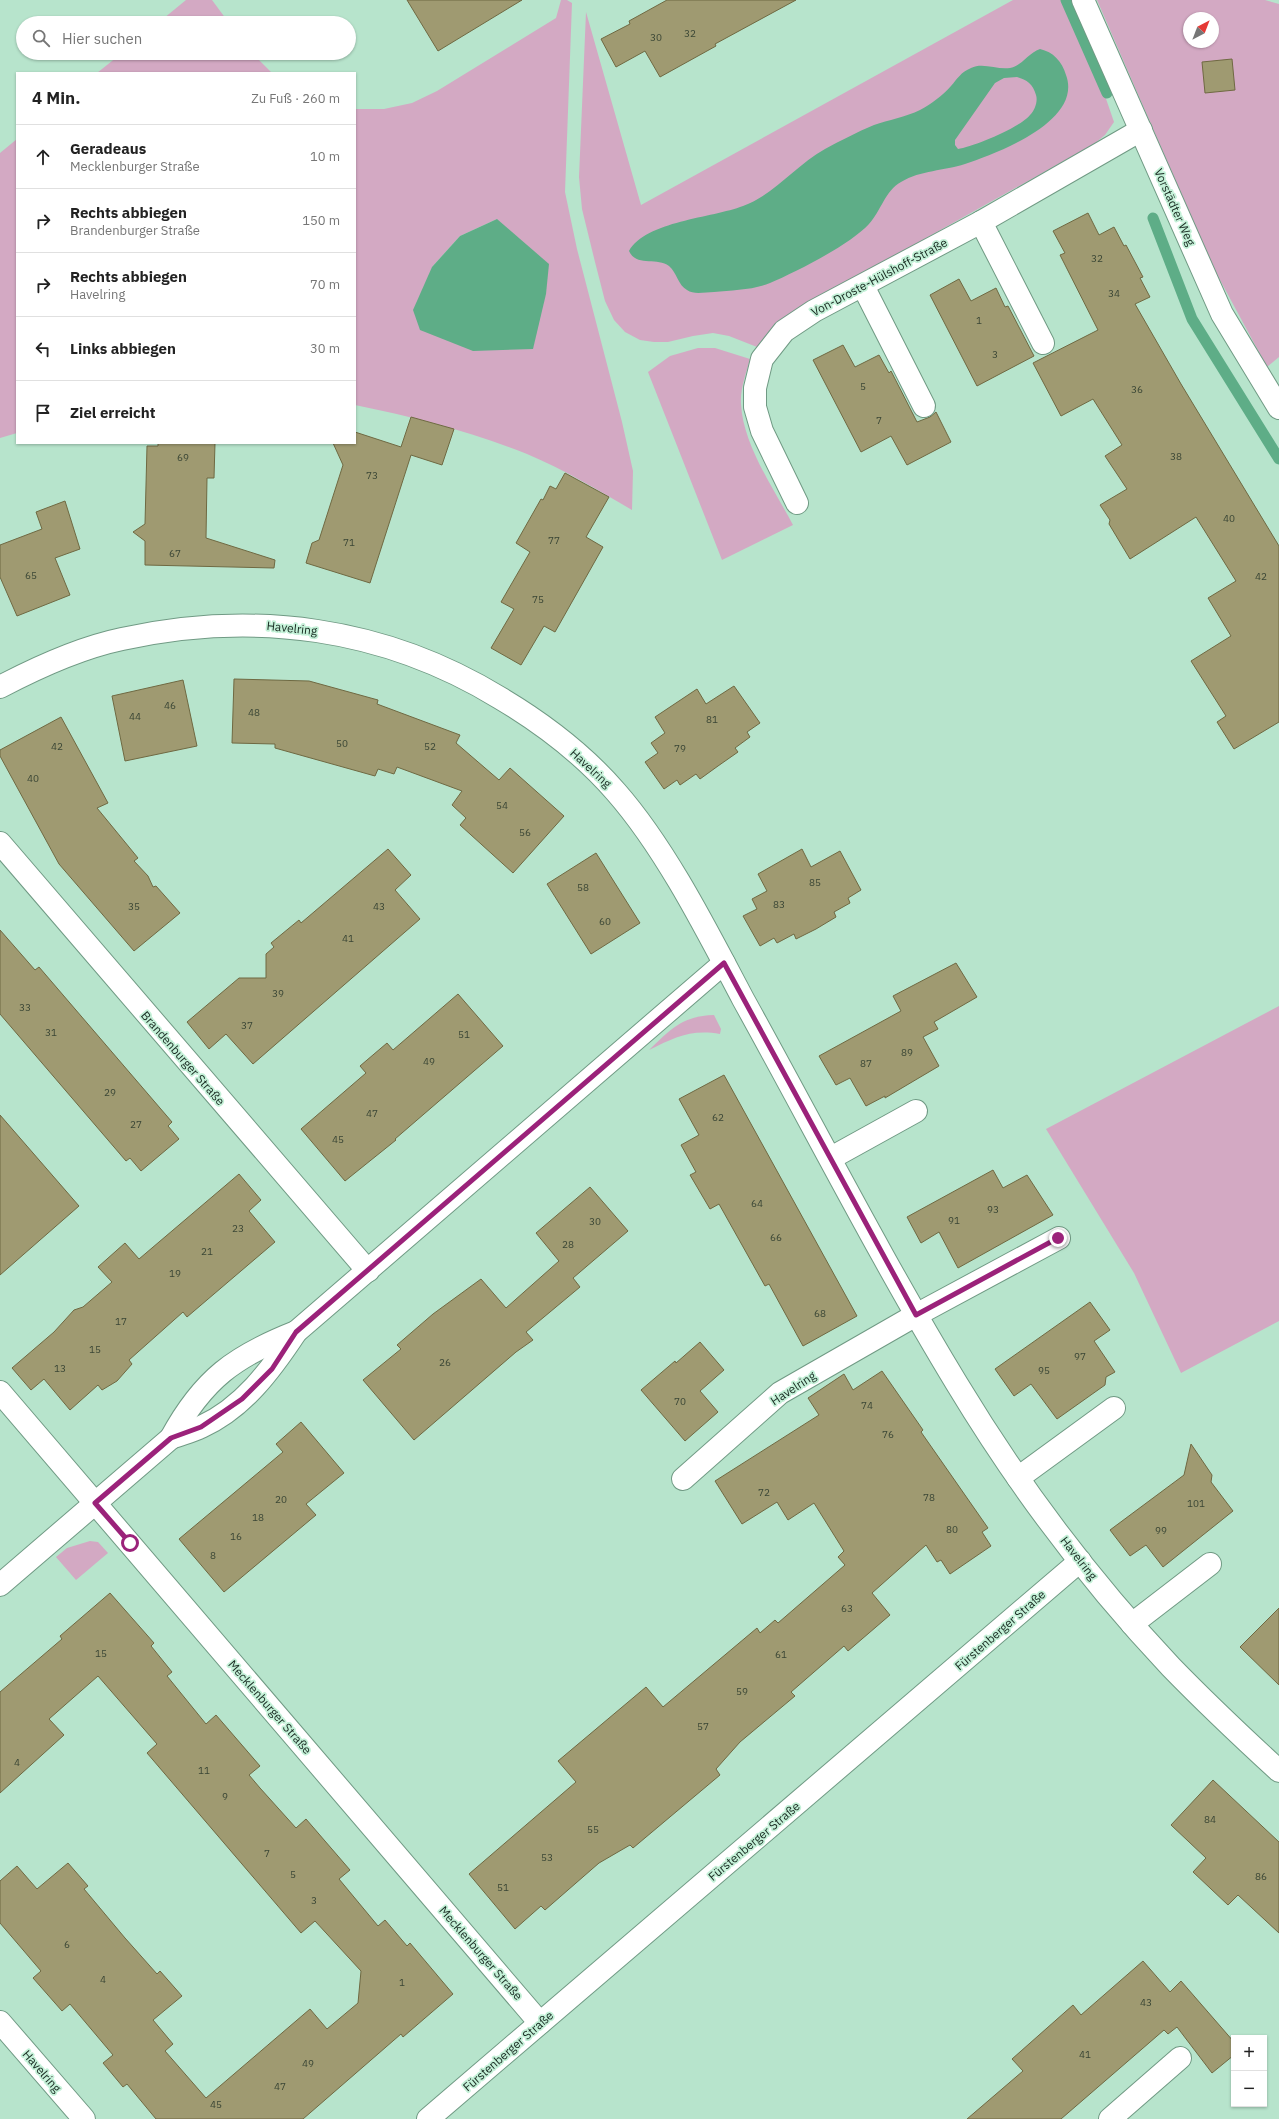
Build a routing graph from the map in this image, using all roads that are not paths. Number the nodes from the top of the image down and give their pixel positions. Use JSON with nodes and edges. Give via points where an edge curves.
{"nodes":[{"id":1,"x":1083,"y":0,"type":"edge"},
{"id":2,"x":1141,"y":130,"type":"junction"},
{"id":3,"x":981,"y":222,"type":"junction"},
{"id":4,"x":863,"y":286,"type":"junction"},
{"id":5,"x":1043,"y":343,"type":"dead end"},
{"id":6,"x":924,"y":406,"type":"dead end"},
{"id":7,"x":1279,"y":408,"type":"edge"},
{"id":8,"x":797,"y":503,"type":"dead end"},
{"id":9,"x":0,"y":687,"type":"edge"},
{"id":10,"x":0,"y":844,"type":"edge"},
{"id":11,"x":724,"y":963,"type":"junction"},
{"id":12,"x":916,"y":1111,"type":"dead end"},
{"id":13,"x":830,"y":1158,"type":"junction"},
{"id":14,"x":1058,"y":1238,"type":"dead end"},
{"id":15,"x":368,"y":1271,"type":"junction"},
{"id":16,"x":916,"y":1315,"type":"junction"},
{"id":17,"x":296,"y":1332,"type":"junction"},
{"id":18,"x":0,"y":1392,"type":"edge"},
{"id":19,"x":1114,"y":1408,"type":"dead end"},
{"id":20,"x":171,"y":1438,"type":"junction"},
{"id":21,"x":683,"y":1478,"type":"dead end"},
{"id":22,"x":1018,"y":1478,"type":"junction"},
{"id":23,"x":95,"y":1503,"type":"junction"},
{"id":24,"x":1080,"y":1562,"type":"junction"},
{"id":25,"x":1210,"y":1564,"type":"dead end"},
{"id":26,"x":0,"y":1585,"type":"edge"},
{"id":27,"x":1132,"y":1624,"type":"junction"},
{"id":28,"x":1275,"y":1758,"type":"edge"},
{"id":29,"x":0,"y":2022,"type":"edge"},
{"id":30,"x":540,"y":2022,"type":"junction"},
{"id":31,"x":1180,"y":2058,"type":"dead end"},
{"id":32,"x":84,"y":2119,"type":"edge"},
{"id":33,"x":428,"y":2119,"type":"edge"},
{"id":34,"x":1110,"y":2119,"type":"edge"}],
"edges":[{"from":1,"to":2,"type":"street","name":"Vorstädter Weg"},
{"from":2,"to":3,"type":"street","name":"Von-Droste-Hülshoff-Straße"},
{"from":2,"to":7,"type":"street","name":"Vorstädter Weg","via":[[1222,314]]},
{"from":3,"to":4,"type":"street","name":"Von-Droste-Hülshoff-Straße"},
{"from":3,"to":5,"type":"street"},
{"from":4,"to":6,"type":"street"},
{"from":4,"to":8,"type":"street","name":"Von-Droste-Hülshoff-Straße","via":[[798,320],[784,331],[762,359],[755,388],[755,407],[764,437]]},
{"from":9,"to":11,"type":"street","name":"Havelring","via":[[76,652],[119,639],[177,629],[234,624],[322,631],[375,642],[428,660],[476,683],[530,716],[614,789],[644,827]]},
{"from":10,"to":15,"type":"street","name":"Brandenburger Straße"},
{"from":11,"to":13,"type":"street","name":"Havelring"},
{"from":11,"to":15,"type":"street"},
{"from":12,"to":13,"type":"street"},
{"from":13,"to":16,"type":"street","name":"Havelring"},
{"from":14,"to":16,"type":"street"},
{"from":15,"to":17,"type":"street"},
{"from":16,"to":21,"type":"street","name":"Havelring","via":[[780,1393]]},
{"from":16,"to":22,"type":"street","name":"Havelring","via":[[988,1435]]},
{"from":17,"to":20,"type":"street","via":[[272,1369],[242,1399],[201,1427]]},
{"from":17,"to":20,"type":"street","via":[[262,1346],[221,1374],[201,1392]]},
{"from":18,"to":23,"type":"street","name":"Mecklenburger Straße"},
{"from":19,"to":22,"type":"street"},
{"from":20,"to":23,"type":"street"},
{"from":22,"to":24,"type":"street","name":"Havelring"},
{"from":23,"to":26,"type":"street"},
{"from":23,"to":30,"type":"street","name":"Mecklenburger Straße"},
{"from":24,"to":27,"type":"street","name":"Havelring"},
{"from":24,"to":30,"type":"street","name":"Fürstenberger Straße"},
{"from":25,"to":27,"type":"street"},
{"from":27,"to":28,"type":"street","name":"Havelring","via":[[1172,1668]]},
{"from":29,"to":32,"type":"street","name":"Havelring"},
{"from":30,"to":33,"type":"street","name":"Fürstenberger Straße"},
{"from":31,"to":34,"type":"street"}]}
